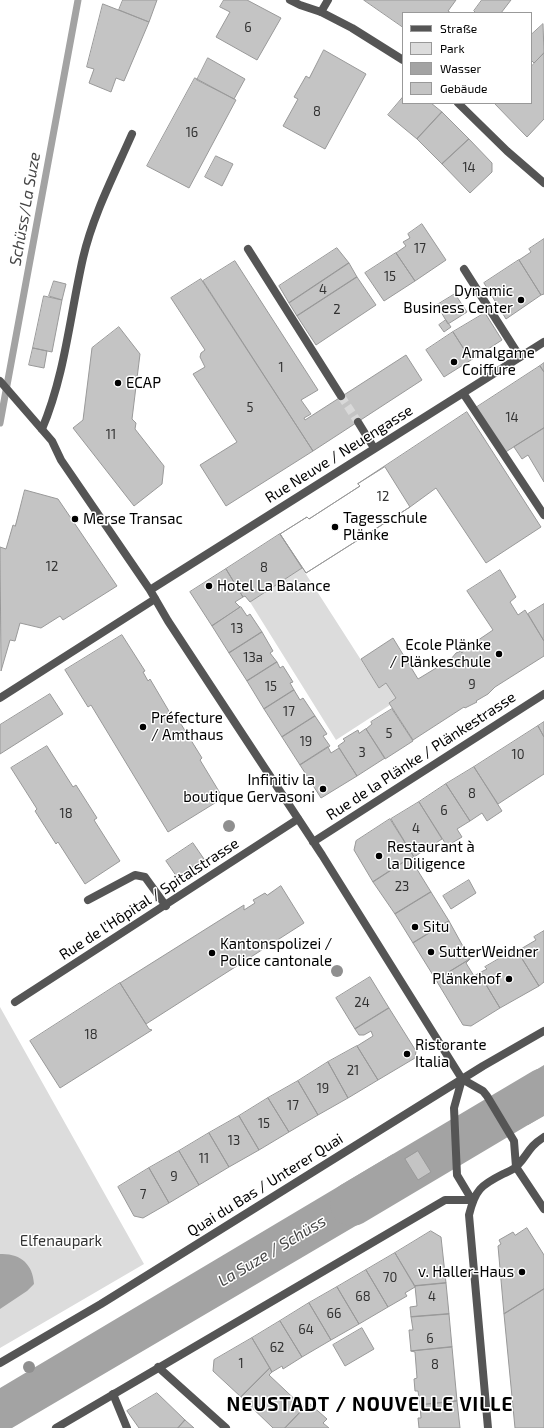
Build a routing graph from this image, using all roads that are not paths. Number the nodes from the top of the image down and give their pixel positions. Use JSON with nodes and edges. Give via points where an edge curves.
{"nodes":[{"id":1,"x":290,"y":0,"type":"edge"},
{"id":2,"x":328,"y":0,"type":"edge"},
{"id":3,"x":321,"y":12,"type":"junction"},
{"id":4,"x":402,"y":59,"type":"edge"},
{"id":5,"x":459,"y":104,"type":"edge"},
{"id":6,"x":132,"y":134,"type":"dead end"},
{"id":7,"x":544,"y":183,"type":"edge"},
{"id":8,"x":248,"y":249,"type":"dead end"},
{"id":9,"x":464,"y":269,"type":"dead end"},
{"id":10,"x":544,"y":342,"type":"edge"},
{"id":11,"x":520,"y":357,"type":"junction"},
{"id":12,"x":0,"y":381,"type":"edge"},
{"id":13,"x":463,"y":393,"type":"junction"},
{"id":14,"x":341,"y":396,"type":"tunnel mouth"},
{"id":15,"x":358,"y":422,"type":"tunnel mouth"},
{"id":16,"x":42,"y":429,"type":"junction"},
{"id":17,"x":374,"y":448,"type":"junction"},
{"id":18,"x":544,"y":515,"type":"edge"},
{"id":19,"x":150,"y":590,"type":"junction"},
{"id":20,"x":155,"y":599,"type":"junction"},
{"id":21,"x":544,"y":694,"type":"edge"},
{"id":22,"x":0,"y":698,"type":"edge"},
{"id":23,"x":298,"y":819,"type":"junction"},
{"id":24,"x":313,"y":842,"type":"junction"},
{"id":25,"x":88,"y":900,"type":"dead end"},
{"id":26,"x":166,"y":906,"type":"junction"},
{"id":27,"x":15,"y":1002,"type":"dead end"},
{"id":28,"x":544,"y":1030,"type":"edge"},
{"id":29,"x":462,"y":1079,"type":"junction"},
{"id":30,"x":544,"y":1137,"type":"edge"},
{"id":31,"x":516,"y":1167,"type":"junction"},
{"id":32,"x":472,"y":1200,"type":"junction"},
{"id":33,"x":544,"y":1209,"type":"edge"},
{"id":34,"x":0,"y":1363,"type":"edge"},
{"id":35,"x":158,"y":1367,"type":"junction"},
{"id":36,"x":113,"y":1394,"type":"junction"},
{"id":37,"x":56,"y":1428,"type":"edge"},
{"id":38,"x":127,"y":1428,"type":"edge"},
{"id":39,"x":226,"y":1428,"type":"edge"},
{"id":40,"x":488,"y":1428,"type":"edge"}],
"edges":[{"from":1,"to":3,"type":"street"},
{"from":2,"to":3,"type":"street"},
{"from":3,"to":4,"type":"street"},
{"from":5,"to":7,"type":"street","via":[[506,152]]},
{"from":6,"to":16,"type":"street","via":[[101,202],[83,257],[56,388]]},
{"from":8,"to":14,"type":"street"},
{"from":9,"to":11,"type":"street"},
{"from":10,"to":11,"type":"street","name":"Rue Neuve / Neuengasse"},
{"from":11,"to":13,"type":"street","name":"Rue Neuve / Neuengasse"},
{"from":12,"to":16,"type":"street"},
{"from":13,"to":17,"type":"street","name":"Rue Neuve / Neuengasse"},
{"from":13,"to":18,"type":"street"},
{"from":15,"to":17,"type":"street"},
{"from":16,"to":19,"type":"street"},
{"from":17,"to":19,"type":"street","name":"Rue Neuve / Neuengasse"},
{"from":19,"to":20,"type":"street"},
{"from":20,"to":22,"type":"street"},
{"from":20,"to":23,"type":"street"},
{"from":21,"to":24,"type":"street","name":"Rue de la Plänke / Plänkestrasse"},
{"from":23,"to":24,"type":"street"},
{"from":23,"to":26,"type":"street","name":"Rue de l'Hôpital / Spitalstrasse"},
{"from":24,"to":29,"type":"street"},
{"from":25,"to":26,"type":"street","via":[[135,875],[145,877]]},
{"from":26,"to":27,"type":"street","name":"Rue de l'Hôpital / Spitalstrasse"},
{"from":28,"to":29,"type":"street","name":"Quai du Bas / Unterer Quai"},
{"from":29,"to":31,"type":"street","via":[[487,1096],[512,1137]]},
{"from":29,"to":32,"type":"street","via":[[454,1108],[457,1175]]},
{"from":29,"to":34,"type":"street","name":"Quai du Bas / Unterer Quai","via":[[101,1304]]},
{"from":30,"to":31,"type":"street","via":[[532,1144]]},
{"from":31,"to":32,"type":"street","via":[[488,1182],[479,1189]]},
{"from":31,"to":33,"type":"street"},
{"from":32,"to":35,"type":"street","via":[[445,1200]]},
{"from":32,"to":40,"type":"street","via":[[469,1230]]},
{"from":35,"to":36,"type":"street"},
{"from":35,"to":39,"type":"street"},
{"from":36,"to":37,"type":"street"},
{"from":36,"to":38,"type":"street"}]}
